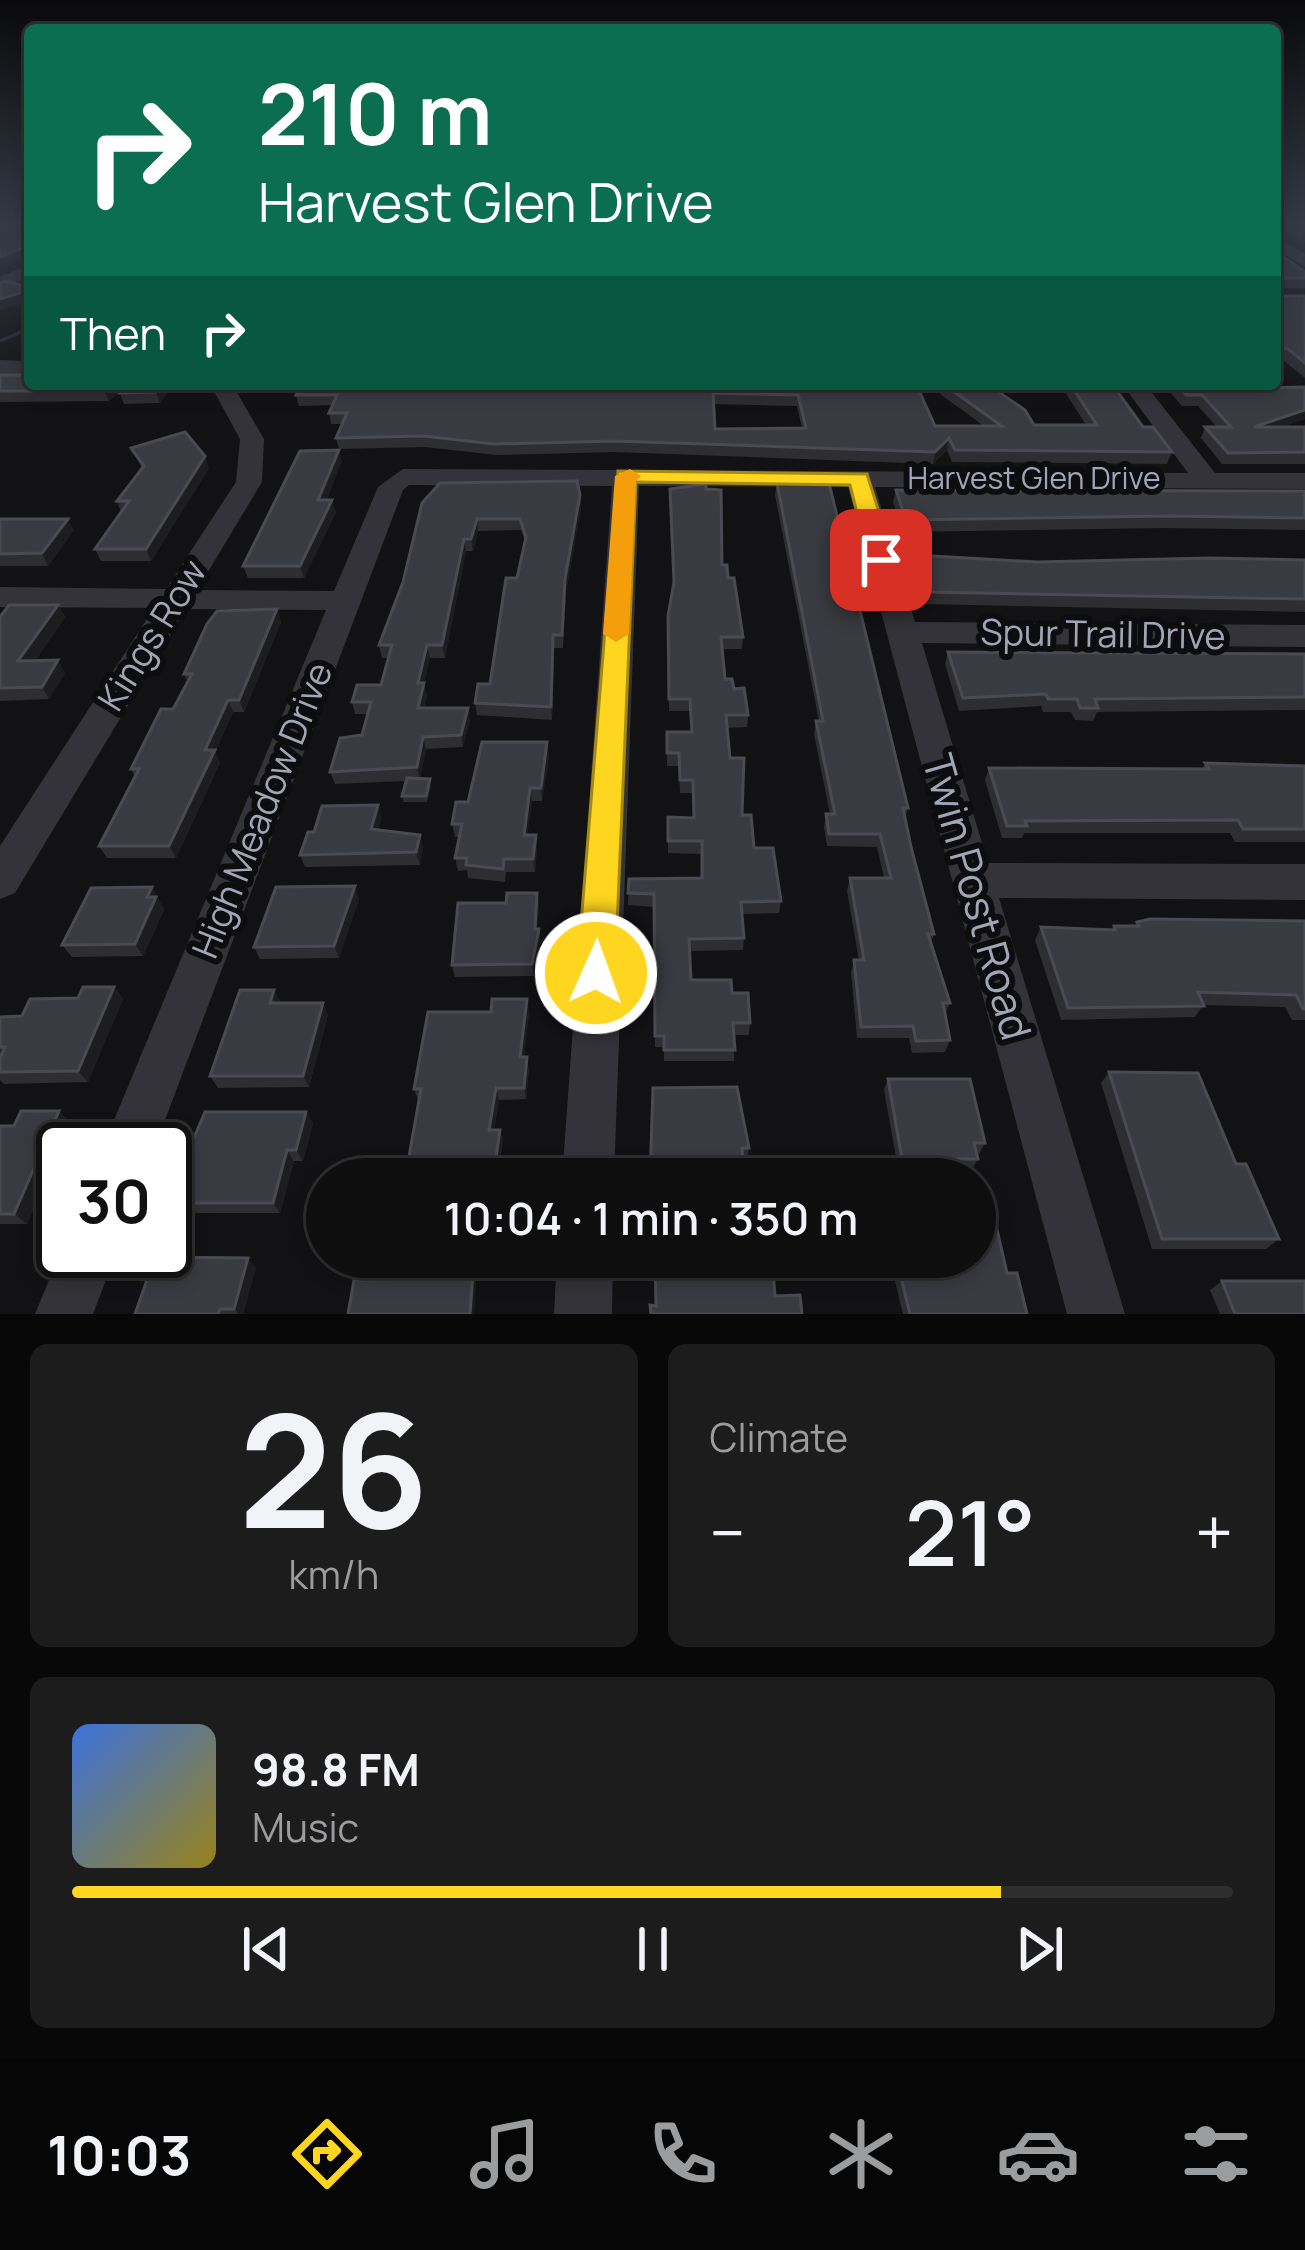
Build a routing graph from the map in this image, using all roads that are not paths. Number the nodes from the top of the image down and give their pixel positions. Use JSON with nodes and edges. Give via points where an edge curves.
{"nodes":[{"id":1,"x":224,"y":390,"type":"edge"},
{"id":2,"x":1138,"y":390,"type":"edge"},
{"id":3,"x":626,"y":476,"type":"junction"},
{"id":4,"x":404,"y":477,"type":"joint"},
{"id":5,"x":859,"y":478,"type":"junction"},
{"id":6,"x":1207,"y":480,"type":"junction"},
{"id":7,"x":1305,"y":481,"type":"edge"},
{"id":8,"x":0,"y":597,"type":"edge"},
{"id":9,"x":172,"y":600,"type":"junction"},
{"id":10,"x":345,"y":602,"type":"junction"},
{"id":11,"x":901,"y":632,"type":"junction"},
{"id":12,"x":1305,"y":636,"type":"edge"},
{"id":13,"x":971,"y":880,"type":"junction"},
{"id":14,"x":0,"y":881,"type":"edge"},
{"id":15,"x":1305,"y":882,"type":"edge"},
{"id":16,"x":139,"y":1122,"type":"edge"},
{"id":17,"x":589,"y":1158,"type":"edge"},
{"id":18,"x":78,"y":1278,"type":"edge"},
{"id":19,"x":584,"y":1278,"type":"edge"},
{"id":20,"x":64,"y":1314,"type":"edge"},
{"id":21,"x":583,"y":1314,"type":"edge"},
{"id":22,"x":1096,"y":1314,"type":"edge"}],
"edges":[{"from":1,"to":9,"type":"street","name":"Kings Row","via":[[252,439],[253,473]]},
{"from":2,"to":6,"type":"street"},
{"from":3,"to":4,"type":"street","name":"Harvest Glen Drive"},
{"from":3,"to":5,"type":"street","name":"Harvest Glen Drive"},
{"from":3,"to":17,"type":"street"},
{"from":4,"to":10,"type":"street","name":"High Meadow Drive","via":[[392,487]]},
{"from":5,"to":6,"type":"street","name":"Harvest Glen Drive"},
{"from":5,"to":11,"type":"street","name":"Twin Post Road"},
{"from":6,"to":7,"type":"street","name":"Harvest Glen Drive"},
{"from":8,"to":9,"type":"street"},
{"from":9,"to":10,"type":"street"},
{"from":9,"to":14,"type":"street","name":"Kings Row"},
{"from":10,"to":16,"type":"street","name":"High Meadow Drive"},
{"from":11,"to":12,"type":"street","name":"Spur Trail Drive"},
{"from":11,"to":13,"type":"street","name":"Twin Post Road"},
{"from":13,"to":15,"type":"street"},
{"from":13,"to":22,"type":"street","name":"Twin Post Road"},
{"from":18,"to":20,"type":"street"},
{"from":19,"to":21,"type":"street"}]}
